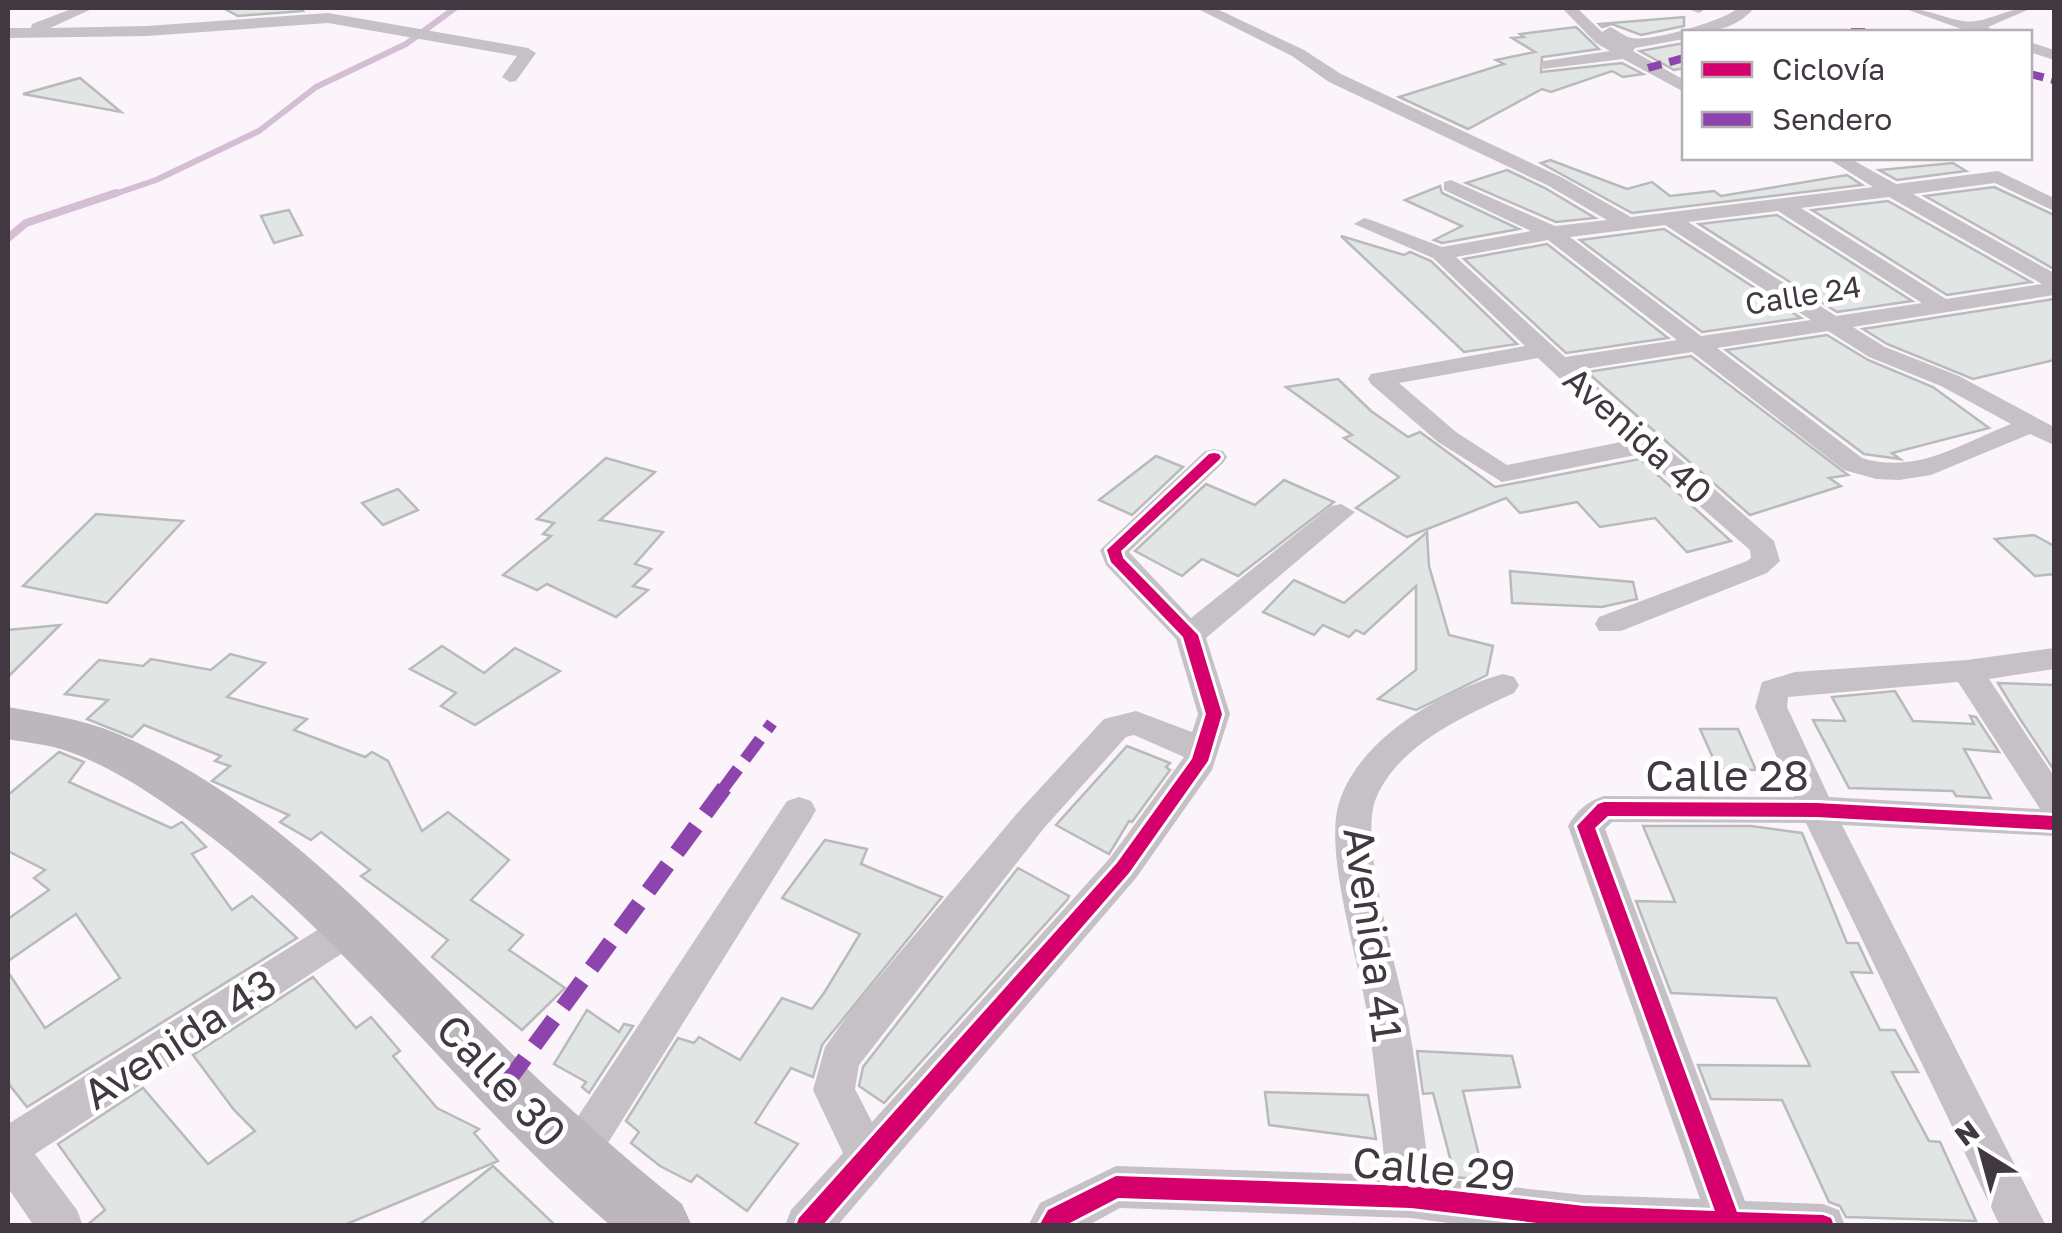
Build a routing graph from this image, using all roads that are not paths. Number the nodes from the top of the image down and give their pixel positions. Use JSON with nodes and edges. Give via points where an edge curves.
{"nodes":[{"id":1,"x":86,"y":8,"type":"edge"},
{"id":2,"x":226,"y":8,"type":"edge"},
{"id":3,"x":391,"y":8,"type":"edge"},
{"id":4,"x":1204,"y":8,"type":"edge"},
{"id":5,"x":1569,"y":8,"type":"edge"},
{"id":6,"x":1595,"y":8,"type":"edge"},
{"id":7,"x":1746,"y":8,"type":"edge"},
{"id":8,"x":1911,"y":8,"type":"edge"},
{"id":9,"x":2024,"y":8,"type":"edge"},
{"id":10,"x":362,"y":22,"type":"junction"},
{"id":11,"x":200,"y":28,"type":"junction"},
{"id":12,"x":1702,"y":30,"type":"edge"},
{"id":13,"x":1980,"y":30,"type":"edge"},
{"id":14,"x":12,"y":35,"type":"edge"},
{"id":15,"x":1682,"y":35,"type":"edge"},
{"id":16,"x":1627,"y":49,"type":"junction"},
{"id":17,"x":1548,"y":66,"type":"dead end"},
{"id":18,"x":510,"y":77,"type":"dead end"},
{"id":19,"x":1682,"y":86,"type":"edge"},
{"id":20,"x":1840,"y":160,"type":"edge"},
{"id":21,"x":1451,"y":186,"type":"dead end"},
{"id":22,"x":1893,"y":188,"type":"junction"},
{"id":23,"x":1780,"y":203,"type":"junction"},
{"id":24,"x":2054,"y":205,"type":"edge"},
{"id":25,"x":1668,"y":218,"type":"junction"},
{"id":26,"x":1364,"y":224,"type":"dead end"},
{"id":27,"x":1629,"y":224,"type":"junction"},
{"id":28,"x":1552,"y":233,"type":"junction"},
{"id":29,"x":1440,"y":254,"type":"junction"},
{"id":30,"x":2054,"y":285,"type":"edge"},
{"id":31,"x":1942,"y":306,"type":"junction"},
{"id":32,"x":1832,"y":324,"type":"junction"},
{"id":33,"x":1698,"y":345,"type":"junction"},
{"id":34,"x":1552,"y":358,"type":"junction"},
{"id":35,"x":2043,"y":431,"type":"edge"},
{"id":36,"x":1646,"y":445,"type":"junction"},
{"id":37,"x":1214,"y":457,"type":"dead end"},
{"id":38,"x":1341,"y":512,"type":"dead end"},
{"id":39,"x":1610,"y":624,"type":"dead end"},
{"id":40,"x":1190,"y":634,"type":"junction"},
{"id":41,"x":2054,"y":659,"type":"edge"},
{"id":42,"x":1966,"y":672,"type":"junction"},
{"id":43,"x":1503,"y":685,"type":"dead end"},
{"id":44,"x":8,"y":723,"type":"edge"},
{"id":45,"x":1203,"y":750,"type":"junction"},
{"id":46,"x":2054,"y":802,"type":"edge"},
{"id":47,"x":799,"y":810,"type":"dead end"},
{"id":48,"x":1817,"y":810,"type":"junction"},
{"id":49,"x":2054,"y":823,"type":"edge"},
{"id":50,"x":351,"y":928,"type":"junction"},
{"id":51,"x":8,"y":1150,"type":"edge"},
{"id":52,"x":576,"y":1156,"type":"junction"},
{"id":53,"x":868,"y":1159,"type":"junction"},
{"id":54,"x":1411,"y":1198,"type":"junction"},
{"id":55,"x":1585,"y":1221,"type":"edge"},
{"id":56,"x":1730,"y":1222,"type":"junction"},
{"id":57,"x":61,"y":1226,"type":"edge"},
{"id":58,"x":660,"y":1226,"type":"edge"},
{"id":59,"x":807,"y":1226,"type":"edge"},
{"id":60,"x":1050,"y":1226,"type":"edge"},
{"id":61,"x":1824,"y":1226,"type":"edge"},
{"id":62,"x":2024,"y":1226,"type":"edge"}],
"edges":[{"from":1,"to":14,"type":"street"},
{"from":2,"to":11,"type":"street"},
{"from":3,"to":10,"type":"street"},
{"from":4,"to":27,"type":"street"},
{"from":5,"to":16,"type":"street"},
{"from":6,"to":16,"type":"street","via":[[1598,22]]},
{"from":7,"to":12,"type":"street","via":[[1733,21]]},
{"from":8,"to":13,"type":"street"},
{"from":9,"to":13,"type":"street"},
{"from":10,"to":11,"type":"street","via":[[328,18]]},
{"from":10,"to":18,"type":"street","via":[[528,53]]},
{"from":11,"to":14,"type":"street"},
{"from":15,"to":16,"type":"street"},
{"from":16,"to":17,"type":"street"},
{"from":16,"to":19,"type":"street"},
{"from":20,"to":22,"type":"street"},
{"from":21,"to":28,"type":"street"},
{"from":22,"to":23,"type":"street"},
{"from":22,"to":24,"type":"street","via":[[1998,177]]},
{"from":22,"to":30,"type":"street"},
{"from":23,"to":25,"type":"street"},
{"from":23,"to":31,"type":"street"},
{"from":25,"to":27,"type":"street"},
{"from":25,"to":32,"type":"street"},
{"from":26,"to":29,"type":"street","name":"Avenida 40"},
{"from":27,"to":28,"type":"street"},
{"from":28,"to":29,"type":"street"},
{"from":28,"to":33,"type":"street"},
{"from":29,"to":34,"type":"street","name":"Avenida 40"},
{"from":30,"to":31,"type":"street","name":"Calle 24"},
{"from":31,"to":32,"type":"street","name":"Calle 24"},
{"from":32,"to":33,"type":"street","name":"Calle 24"},
{"from":32,"to":35,"type":"street"},
{"from":33,"to":34,"type":"street","name":"Calle 24"},
{"from":33,"to":35,"type":"street","via":[[1873,473],[1911,474]]},
{"from":34,"to":36,"type":"street","name":"Avenida 40"},
{"from":34,"to":36,"type":"street","name":"Calle 24","via":[[1380,378],[1502,474]]},
{"from":36,"to":39,"type":"street","name":"Avenida 40","via":[[1764,547],[1766,561]]},
{"from":37,"to":40,"type":"street","via":[[1114,550]]},
{"from":38,"to":40,"type":"street"},
{"from":40,"to":45,"type":"street","via":[[1214,714]]},
{"from":41,"to":42,"type":"street"},
{"from":42,"to":46,"type":"street"},
{"from":42,"to":48,"type":"street","via":[[1794,683],[1773,690],[1771,708]]},
{"from":43,"to":54,"type":"street","name":"Avenida 41","via":[[1424,722],[1379,767],[1356,802],[1357,866],[1386,1003]]},
{"from":44,"to":50,"type":"main road","name":"Calle 30","via":[[69,734],[157,774],[250,834]]},
{"from":45,"to":53,"type":"street","via":[[1123,868]]},
{"from":45,"to":53,"type":"street","via":[[1136,723],[1116,727],[880,1004],[838,1060],[834,1090]]},
{"from":47,"to":52,"type":"street"},
{"from":48,"to":49,"type":"street","name":"Calle 28"},
{"from":48,"to":56,"type":"street","name":"Calle 28","via":[[1604,809],[1586,826]]},
{"from":48,"to":62,"type":"street"},
{"from":50,"to":51,"type":"street","name":"Avenida 43"},
{"from":50,"to":52,"type":"main road","name":"Calle 30"},
{"from":51,"to":57,"type":"street"},
{"from":52,"to":58,"type":"main road","name":"Calle 30"},
{"from":53,"to":59,"type":"street"},
{"from":54,"to":55,"type":"street","name":"Calle 29"},
{"from":54,"to":60,"type":"street","name":"Calle 29","via":[[1116,1187]]},
{"from":55,"to":56,"type":"street","name":"Calle 29"},
{"from":56,"to":61,"type":"street","name":"Calle 29"}]}
